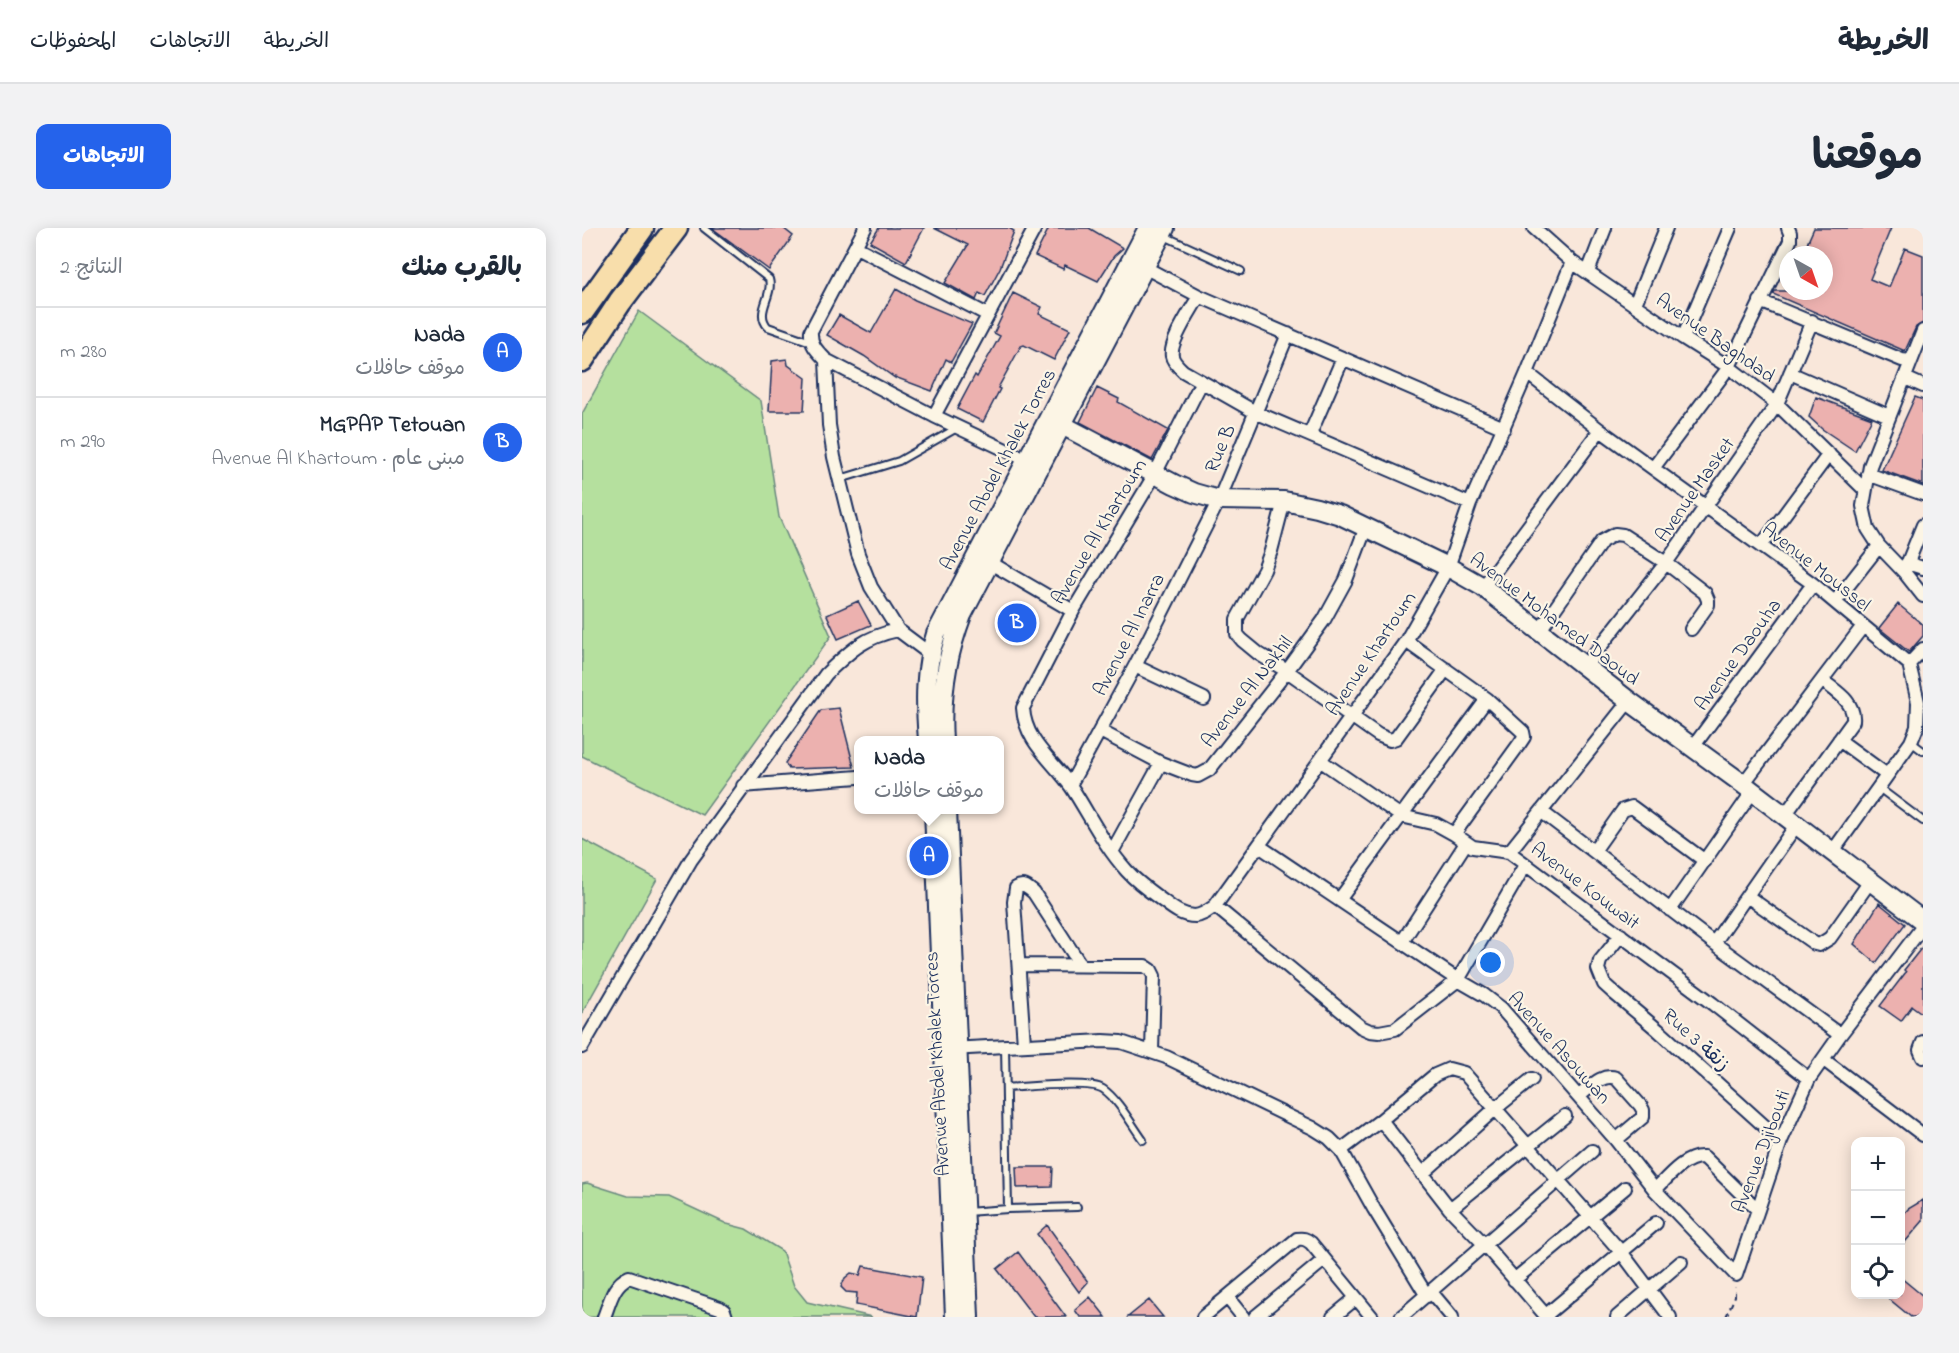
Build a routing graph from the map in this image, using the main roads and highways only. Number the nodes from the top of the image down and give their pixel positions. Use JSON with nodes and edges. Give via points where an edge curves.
{"nodes":[{"id":1,"x":642,"y":228,"type":"edge"},
{"id":2,"x":676,"y":228,"type":"edge"},
{"id":3,"x":1158,"y":230,"type":"edge"},
{"id":4,"x":582,"y":312,"type":"edge"},
{"id":5,"x":582,"y":360,"type":"edge"},
{"id":6,"x":1055,"y":421,"type":"junction"},
{"id":7,"x":928,"y":736,"type":"edge"},
{"id":8,"x":943,"y":736,"type":"edge"},
{"id":9,"x":934,"y":814,"type":"edge"},
{"id":10,"x":947,"y":814,"type":"edge"},
{"id":11,"x":1922,"y":920,"type":"edge"},
{"id":12,"x":951,"y":1049,"type":"junction"},
{"id":13,"x":958,"y":1213,"type":"junction"},
{"id":14,"x":955,"y":1317,"type":"edge"},
{"id":15,"x":969,"y":1317,"type":"edge"}],
"edges":[{"from":1,"to":4,"type":"highway"},
{"from":2,"to":5,"type":"highway"},
{"from":3,"to":6,"type":"main road","name":"Avenue Abdel Khalek Torres"},
{"from":3,"to":6,"type":"main road","name":"Avenue Abdel Khalek Torres","via":[[1144,267]]},
{"from":6,"to":7,"type":"main road","name":"Avenue Abdel Khalek Torres","via":[[1027,460],[936,634],[926,678]]},
{"from":6,"to":8,"type":"main road","name":"Avenue Abdel Khalek Torres","via":[[962,615],[947,664],[942,696]]},
{"from":6,"to":11,"type":"main road","name":"Avenue Mohamed Daoud","via":[[1194,493],[1219,500],[1284,501],[1332,513],[1483,587]]},
{"from":9,"to":12,"type":"main road","name":"Avenue Abdel Khalek Torres"},
{"from":10,"to":12,"type":"main road","name":"Avenue Abdel Khalek Torres"},
{"from":12,"to":13,"type":"main road","name":"Avenue Abdel Khalek Torres"},
{"from":13,"to":14,"type":"main road","name":"Avenue Abdel Khalek Torres"},
{"from":13,"to":15,"type":"main road","name":"Avenue Abdel Khalek Torres"}]}
